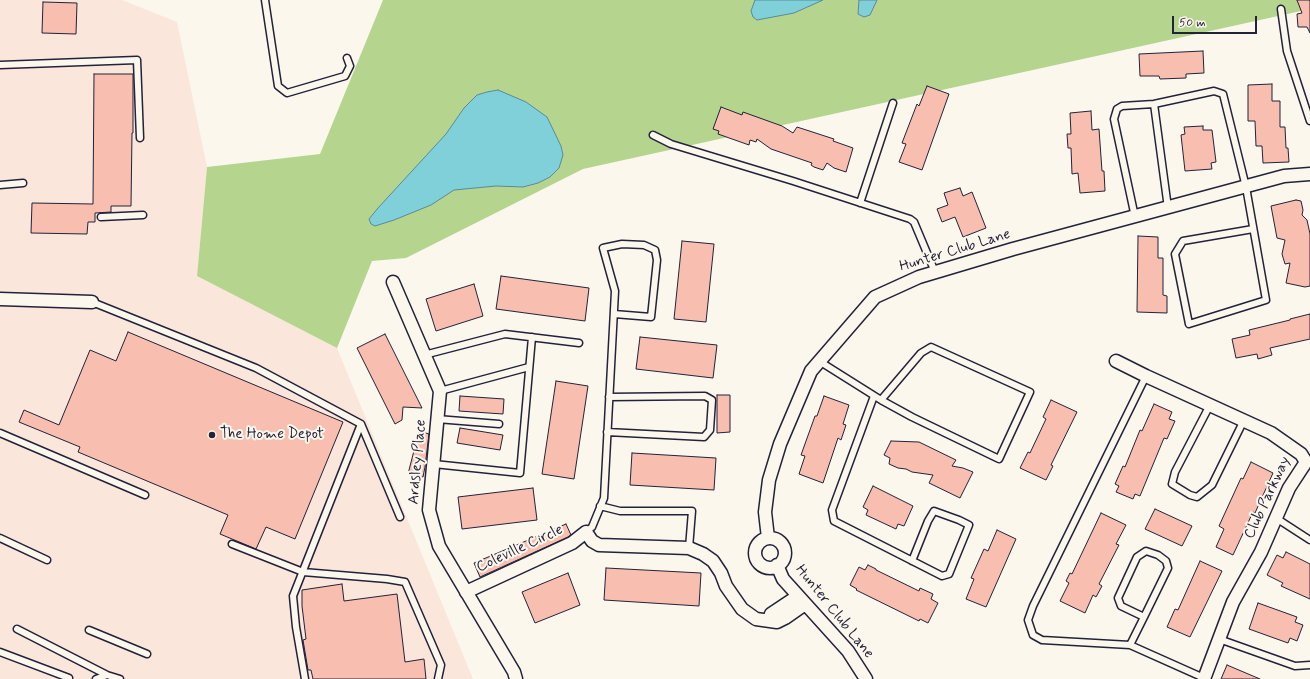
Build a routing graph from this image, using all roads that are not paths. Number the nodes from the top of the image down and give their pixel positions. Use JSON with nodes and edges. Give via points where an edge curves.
{"nodes":[{"id":1,"x":265,"y":0,"type":"edge"},
{"id":2,"x":1281,"y":8,"type":"dead end"},
{"id":3,"x":347,"y":58,"type":"dead end"},
{"id":4,"x":0,"y":65,"type":"edge"},
{"id":5,"x":893,"y":103,"type":"dead end"},
{"id":6,"x":1154,"y":104,"type":"junction"},
{"id":7,"x":1310,"y":122,"type":"edge"},
{"id":8,"x":653,"y":135,"type":"dead end"},
{"id":9,"x":140,"y":138,"type":"dead end"},
{"id":10,"x":1310,"y":174,"type":"edge"},
{"id":11,"x":23,"y":183,"type":"dead end"},
{"id":12,"x":0,"y":185,"type":"edge"},
{"id":13,"x":1246,"y":187,"type":"junction"},
{"id":14,"x":860,"y":203,"type":"junction"},
{"id":15,"x":1168,"y":208,"type":"junction"},
{"id":16,"x":143,"y":215,"type":"dead end"},
{"id":17,"x":101,"y":217,"type":"dead end"},
{"id":18,"x":1135,"y":217,"type":"junction"},
{"id":19,"x":1253,"y":229,"type":"junction"},
{"id":20,"x":935,"y":272,"type":"junction"},
{"id":21,"x":393,"y":282,"type":"dead end"},
{"id":22,"x":0,"y":299,"type":"edge"},
{"id":23,"x":92,"y":302,"type":"joint"},
{"id":24,"x":614,"y":314,"type":"junction"},
{"id":25,"x":532,"y":337,"type":"junction"},
{"id":26,"x":579,"y":343,"type":"dead end"},
{"id":27,"x":424,"y":355,"type":"junction"},
{"id":28,"x":1116,"y":361,"type":"dead end"},
{"id":29,"x":819,"y":362,"type":"junction"},
{"id":30,"x":529,"y":367,"type":"junction"},
{"id":31,"x":1146,"y":376,"type":"junction"},
{"id":32,"x":440,"y":392,"type":"junction"},
{"id":33,"x":874,"y":396,"type":"junction"},
{"id":34,"x":609,"y":398,"type":"junction"},
{"id":35,"x":881,"y":400,"type":"junction"},
{"id":36,"x":1210,"y":405,"type":"junction"},
{"id":37,"x":437,"y":419,"type":"junction"},
{"id":38,"x":1244,"y":420,"type":"junction"},
{"id":39,"x":361,"y":424,"type":"junction"},
{"id":40,"x":499,"y":424,"type":"dead end"},
{"id":41,"x":607,"y":432,"type":"junction"},
{"id":42,"x":0,"y":434,"type":"edge"},
{"id":43,"x":434,"y":464,"type":"junction"},
{"id":44,"x":145,"y":495,"type":"dead end"},
{"id":45,"x":600,"y":506,"type":"junction"},
{"id":46,"x":400,"y":517,"type":"dead end"},
{"id":47,"x":1276,"y":518,"type":"junction"},
{"id":48,"x":586,"y":532,"type":"junction"},
{"id":49,"x":0,"y":538,"type":"edge"},
{"id":50,"x":768,"y":538,"type":"junction"},
{"id":51,"x":1310,"y":540,"type":"edge"},
{"id":52,"x":232,"y":544,"type":"dead end"},
{"id":53,"x":689,"y":548,"type":"junction"},
{"id":54,"x":47,"y":560,"type":"dead end"},
{"id":55,"x":912,"y":561,"type":"junction"},
{"id":56,"x":777,"y":565,"type":"junction"},
{"id":57,"x":303,"y":572,"type":"junction"},
{"id":58,"x":466,"y":592,"type":"junction"},
{"id":59,"x":802,"y":600,"type":"junction"},
{"id":60,"x":1144,"y":617,"type":"junction"},
{"id":61,"x":17,"y":629,"type":"dead end"},
{"id":62,"x":89,"y":630,"type":"dead end"},
{"id":63,"x":1219,"y":639,"type":"junction"},
{"id":64,"x":1130,"y":645,"type":"junction"},
{"id":65,"x":0,"y":652,"type":"edge"},
{"id":66,"x":147,"y":654,"type":"dead end"},
{"id":67,"x":1310,"y":666,"type":"edge"},
{"id":68,"x":107,"y":677,"type":"edge"},
{"id":69,"x":69,"y":678,"type":"dead end"},
{"id":70,"x":96,"y":679,"type":"edge"},
{"id":71,"x":120,"y":679,"type":"edge"},
{"id":72,"x":305,"y":679,"type":"edge"},
{"id":73,"x":438,"y":679,"type":"edge"},
{"id":74,"x":516,"y":679,"type":"edge"},
{"id":75,"x":866,"y":679,"type":"edge"},
{"id":76,"x":1204,"y":679,"type":"edge"}],
"edges":[{"from":1,"to":3,"type":"lane","via":[[278,86],[287,93],[345,76],[350,66]]},
{"from":2,"to":7,"type":"lane","via":[[1287,51]]},
{"from":4,"to":9,"type":"lane","via":[[136,60]]},
{"from":5,"to":14,"type":"lane"},
{"from":6,"to":13,"type":"lane","via":[[1214,91],[1223,94]]},
{"from":6,"to":15,"type":"lane"},
{"from":6,"to":18,"type":"lane","via":[[1122,106],[1117,109],[1114,119]]},
{"from":8,"to":14,"type":"lane","via":[[671,144]]},
{"from":10,"to":13,"type":"street","name":"Hunter Club Lane","via":[[1284,176]]},
{"from":11,"to":12,"type":"lane"},
{"from":13,"to":15,"type":"street","name":"Hunter Club Lane"},
{"from":13,"to":19,"type":"lane"},
{"from":14,"to":20,"type":"lane","via":[[914,222]]},
{"from":15,"to":18,"type":"street","name":"Hunter Club Lane"},
{"from":16,"to":17,"type":"lane"},
{"from":18,"to":20,"type":"street","name":"Hunter Club Lane"},
{"from":19,"to":19,"type":"lane","via":[[1183,241],[1175,254],[1189,324],[1266,300]]},
{"from":20,"to":29,"type":"street","name":"Hunter Club Lane","via":[[875,297]]},
{"from":21,"to":27,"type":"street","name":"Ardsley Place"},
{"from":22,"to":23,"type":"street"},
{"from":23,"to":39,"type":"lane","via":[[256,368]]},
{"from":24,"to":24,"type":"lane","via":[[615,290],[603,248],[622,244],[644,244],[655,250],[657,260],[651,318]]},
{"from":24,"to":34,"type":"lane"},
{"from":25,"to":26,"type":"lane"},
{"from":25,"to":27,"type":"lane","via":[[505,334]]},
{"from":25,"to":30,"type":"lane"},
{"from":27,"to":32,"type":"street","name":"Ardsley Place"},
{"from":28,"to":31,"type":"street","name":"Club Parkway"},
{"from":29,"to":33,"type":"lane"},
{"from":29,"to":50,"type":"street","name":"Hunter Club Lane","via":[[811,371],[780,444],[768,480],[765,512]]},
{"from":30,"to":32,"type":"lane"},
{"from":30,"to":43,"type":"lane","via":[[520,473]]},
{"from":31,"to":36,"type":"street","name":"Club Parkway"},
{"from":31,"to":64,"type":"lane","via":[[1028,620],[1033,635],[1042,640]]},
{"from":32,"to":37,"type":"street","name":"Ardsley Place"},
{"from":33,"to":35,"type":"lane"},
{"from":33,"to":55,"type":"lane","via":[[832,510],[834,521]]},
{"from":34,"to":41,"type":"lane"},
{"from":34,"to":41,"type":"lane","via":[[705,396],[712,400],[710,430],[704,437]]},
{"from":35,"to":35,"type":"lane","via":[[999,459],[1030,392],[931,347],[921,353]]},
{"from":36,"to":38,"type":"street","name":"Club Parkway"},
{"from":36,"to":38,"type":"lane","via":[[1174,472],[1172,484],[1190,495],[1197,497],[1212,485]]},
{"from":37,"to":40,"type":"lane"},
{"from":37,"to":43,"type":"street","name":"Ardsley Place"},
{"from":38,"to":47,"type":"street","name":"Club Parkway","via":[[1271,433],[1301,454],[1306,462],[1289,488]]},
{"from":39,"to":46,"type":"lane"},
{"from":39,"to":57,"type":"lane"},
{"from":41,"to":45,"type":"lane","via":[[604,498]]},
{"from":42,"to":44,"type":"lane"},
{"from":43,"to":58,"type":"street","name":"Ardsley Place","via":[[429,510],[439,546]]},
{"from":45,"to":48,"type":"lane","via":[[592,527]]},
{"from":45,"to":53,"type":"lane","via":[[620,511],[692,511]]},
{"from":47,"to":51,"type":"lane"},
{"from":47,"to":63,"type":"street","name":"Club Parkway","via":[[1233,602]]},
{"from":48,"to":53,"type":"street","name":"Coleville Circle","via":[[592,541],[599,545]]},
{"from":48,"to":58,"type":"street","name":"Coleville Circle","via":[[572,543]]},
{"from":49,"to":54,"type":"lane"},
{"from":50,"to":56,"type":"street","via":[[778,539],[785,548],[784,560]]},
{"from":50,"to":56,"type":"street","via":[[756,545],[754,557],[762,566],[774,568]]},
{"from":52,"to":57,"type":"lane"},
{"from":53,"to":59,"type":"street","name":"Coleville Circle","via":[[713,561],[732,596],[742,609],[756,620],[777,622],[785,618]]},
{"from":55,"to":55,"type":"lane","via":[[942,576],[949,574],[969,525],[934,511]]},
{"from":56,"to":59,"type":"street","name":"Hunter Club Lane","via":[[783,579]]},
{"from":57,"to":72,"type":"lane","via":[[293,596]]},
{"from":57,"to":73,"type":"lane","via":[[405,582],[441,665]]},
{"from":58,"to":74,"type":"street","name":"Ardsley Place"},
{"from":59,"to":75,"type":"street","name":"Hunter Club Lane","via":[[848,651]]},
{"from":60,"to":60,"type":"lane","via":[[1168,568],[1166,561],[1146,551],[1136,557],[1118,598],[1121,606]]},
{"from":60,"to":64,"type":"lane"},
{"from":61,"to":68,"type":"lane"},
{"from":62,"to":66,"type":"lane"},
{"from":63,"to":67,"type":"lane","via":[[1295,666]]},
{"from":63,"to":76,"type":"street","name":"Club Parkway"},
{"from":64,"to":76,"type":"lane"},
{"from":65,"to":69,"type":"lane"},
{"from":68,"to":70,"type":"lane"},
{"from":68,"to":71,"type":"lane"}]}
